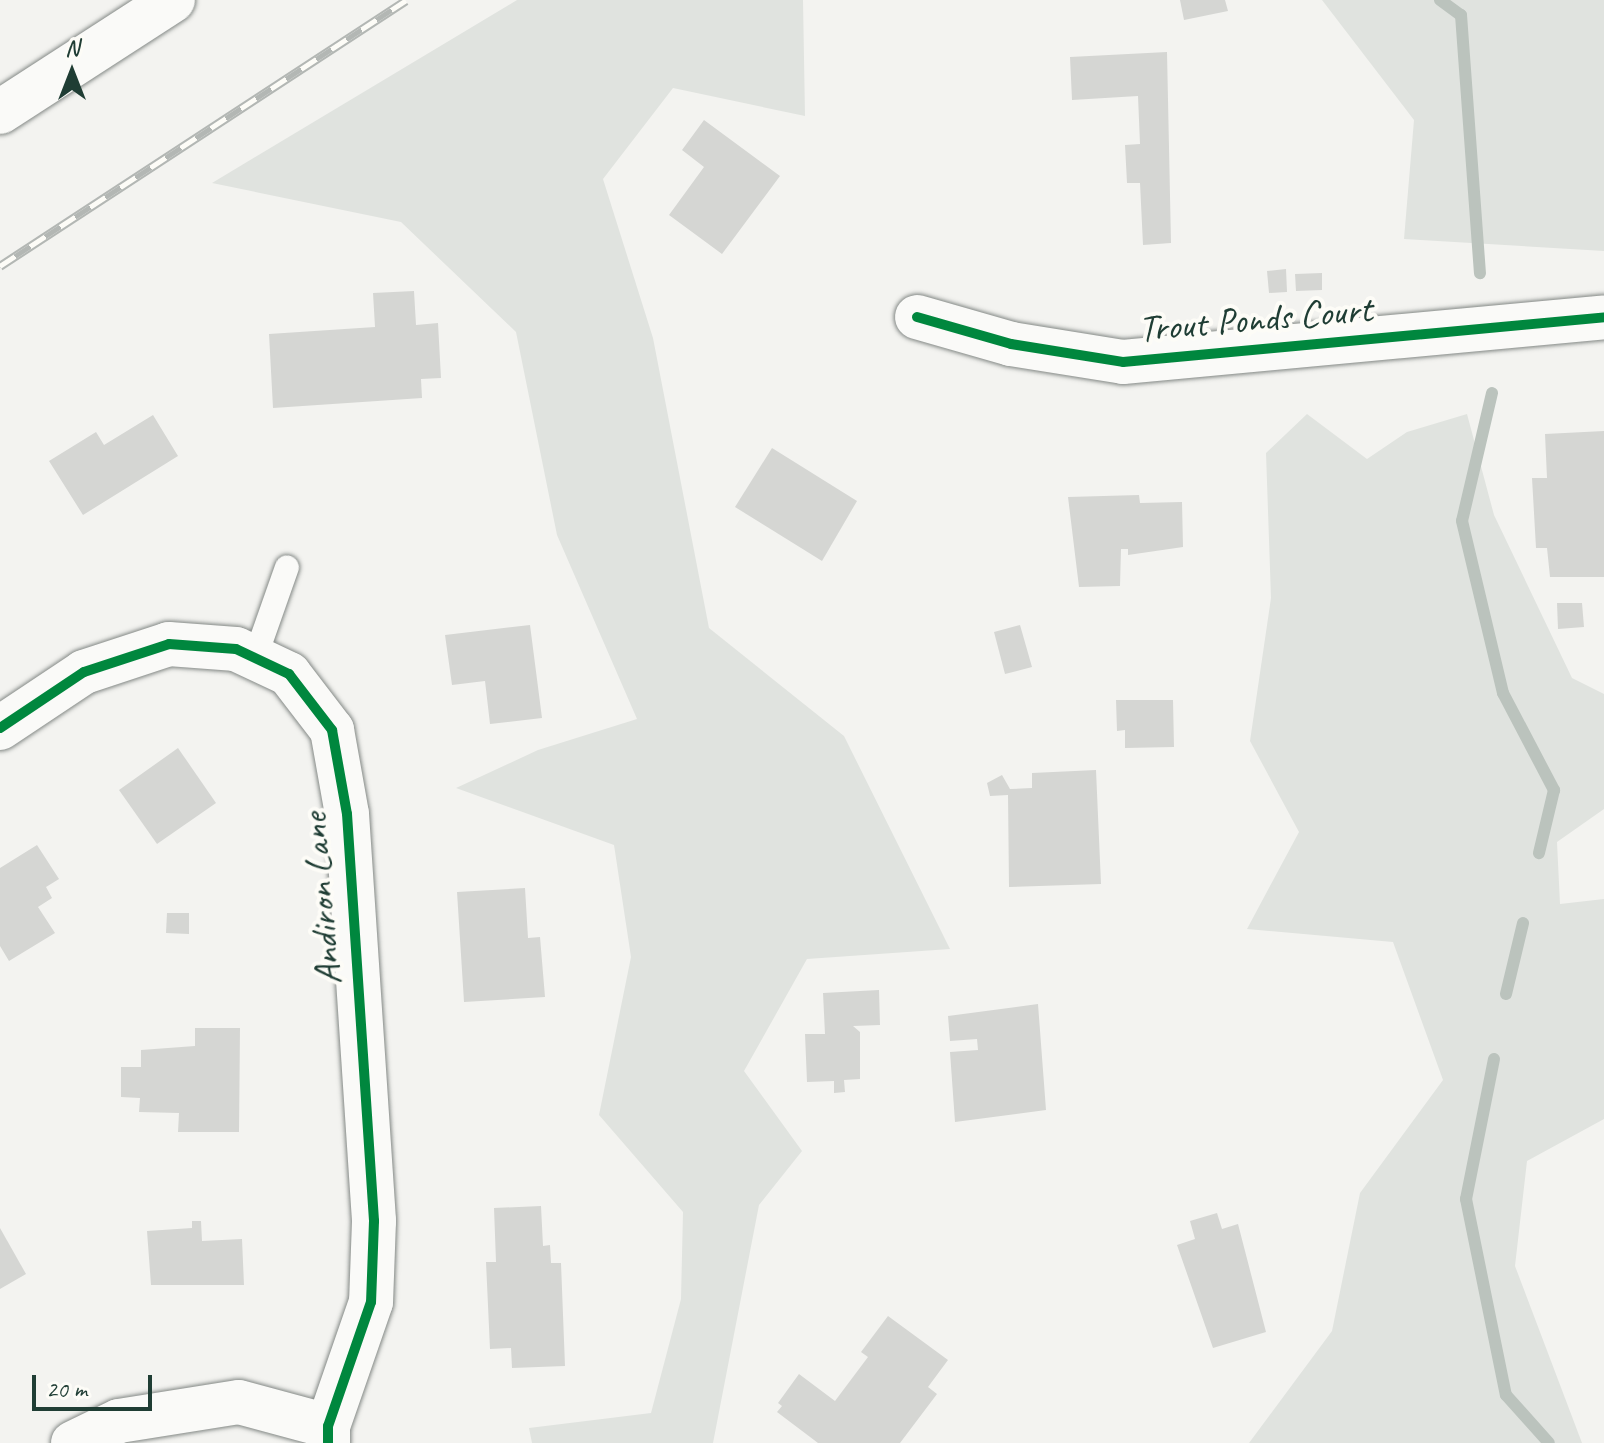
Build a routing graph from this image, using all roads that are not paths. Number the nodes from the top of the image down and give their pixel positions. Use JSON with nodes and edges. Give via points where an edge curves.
{"nodes":[{"id":1,"x":173,"y":0,"type":"edge"},
{"id":2,"x":0,"y":112,"type":"edge"},
{"id":3,"x":917,"y":317,"type":"dead end"},
{"id":4,"x":1604,"y":317,"type":"edge"},
{"id":5,"x":287,"y":567,"type":"dead end"},
{"id":6,"x":255,"y":658,"type":"junction"},
{"id":7,"x":0,"y":728,"type":"edge"},
{"id":8,"x":328,"y":1434,"type":"edge"},
{"id":9,"x":73,"y":1443,"type":"edge"}],
"edges":[{"from":1,"to":2,"type":"street"},
{"from":3,"to":4,"type":"street","name":"Trout Ponds Court","via":[[1011,344],[1123,362]]},
{"from":5,"to":6,"type":"lane"},
{"from":6,"to":7,"type":"street","name":"Andiron Lane","via":[[236,649],[169,644],[84,672]]},
{"from":6,"to":8,"type":"street","name":"Andiron Lane","via":[[289,674],[332,730],[347,814],[374,1221],[371,1302]]},
{"from":8,"to":9,"type":"street","via":[[239,1402],[119,1421]]}]}
